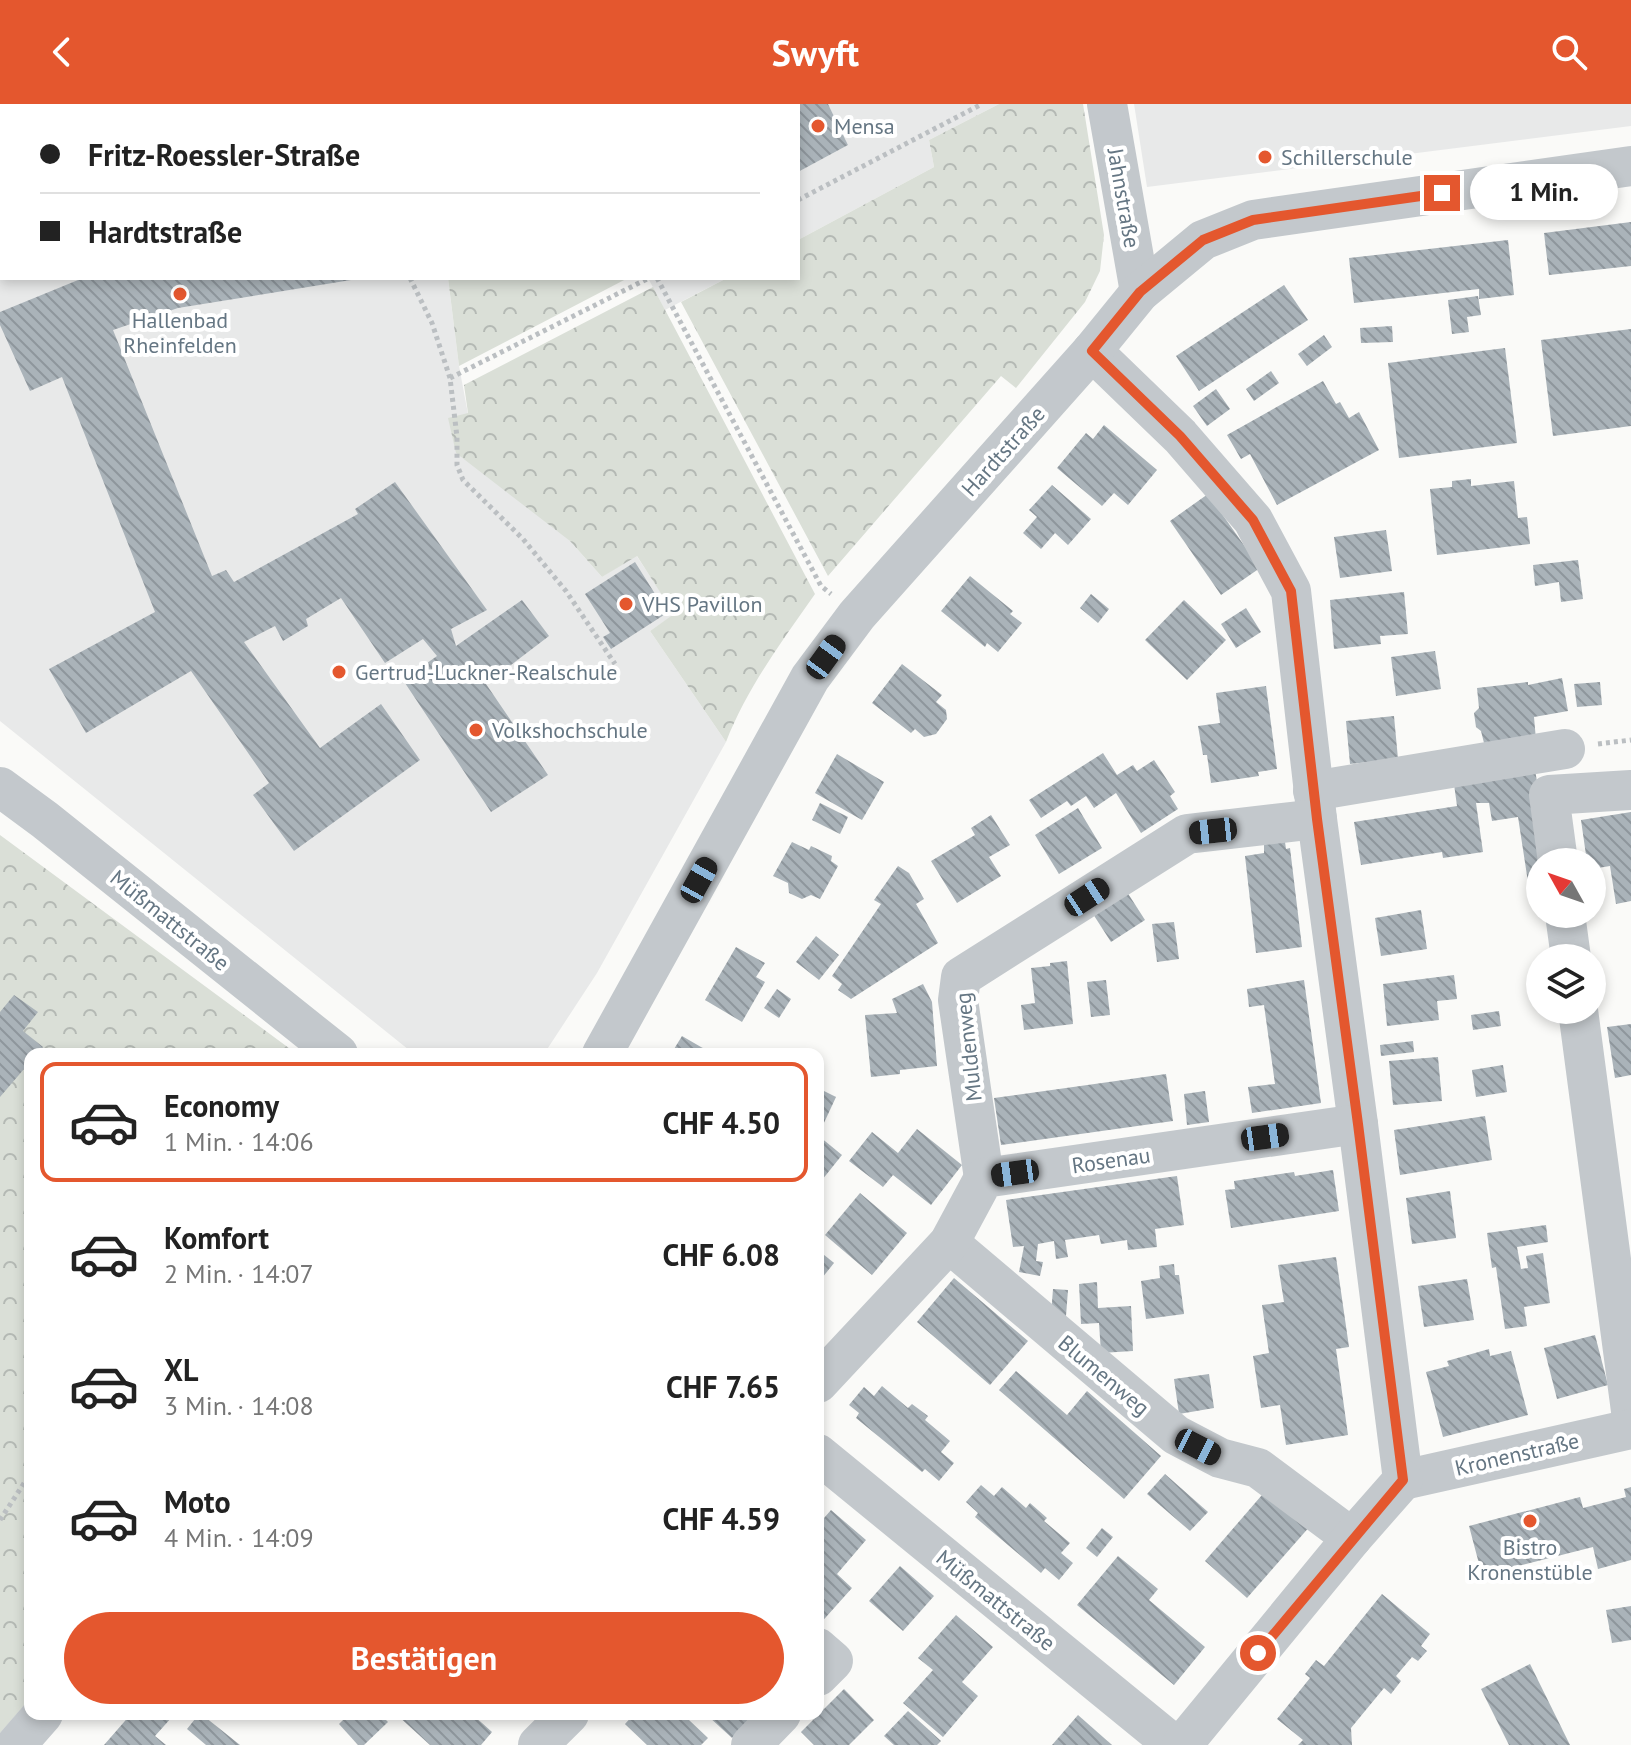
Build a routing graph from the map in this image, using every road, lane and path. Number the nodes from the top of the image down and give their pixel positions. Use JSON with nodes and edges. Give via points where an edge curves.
{"nodes":[{"id":1,"x":982,"y":104,"type":"edge"},
{"id":2,"x":1107,"y":104,"type":"edge"},
{"id":3,"x":1631,"y":166,"type":"edge"},
{"id":4,"x":800,"y":199,"type":"edge"},
{"id":5,"x":411,"y":280,"type":"edge"},
{"id":6,"x":645,"y":280,"type":"edge"},
{"id":7,"x":658,"y":280,"type":"edge"},
{"id":8,"x":1140,"y":292,"type":"junction"},
{"id":9,"x":1092,"y":351,"type":"junction"},
{"id":10,"x":450,"y":378,"type":"junction"},
{"id":11,"x":857,"y":615,"type":"junction"},
{"id":12,"x":615,"y":664,"type":"dead end"},
{"id":13,"x":1565,"y":749,"type":"dead end"},
{"id":14,"x":0,"y":787,"type":"edge"},
{"id":15,"x":1631,"y":790,"type":"edge"},
{"id":16,"x":1315,"y":805,"type":"junction"},
{"id":17,"x":1556,"y":848,"type":"edge"},
{"id":18,"x":1580,"y":1024,"type":"edge"},
{"id":19,"x":330,"y":1048,"type":"edge"},
{"id":20,"x":605,"y":1048,"type":"edge"},
{"id":21,"x":1358,"y":1124,"type":"junction"},
{"id":22,"x":984,"y":1178,"type":"junction"},
{"id":23,"x":949,"y":1243,"type":"junction"},
{"id":24,"x":824,"y":1377,"type":"edge"},
{"id":25,"x":1631,"y":1411,"type":"edge"},
{"id":26,"x":1631,"y":1429,"type":"edge"},
{"id":27,"x":824,"y":1462,"type":"edge"},
{"id":28,"x":1403,"y":1480,"type":"junction"},
{"id":29,"x":24,"y":1483,"type":"edge"},
{"id":30,"x":0,"y":1520,"type":"edge"},
{"id":31,"x":1352,"y":1538,"type":"junction"},
{"id":32,"x":824,"y":1653,"type":"edge"},
{"id":33,"x":824,"y":1670,"type":"edge"},
{"id":34,"x":38,"y":1720,"type":"edge"},
{"id":35,"x":563,"y":1720,"type":"edge"},
{"id":36,"x":775,"y":1720,"type":"edge"},
{"id":37,"x":16,"y":1745,"type":"edge"},
{"id":38,"x":538,"y":1745,"type":"edge"},
{"id":39,"x":751,"y":1745,"type":"edge"},
{"id":40,"x":1174,"y":1745,"type":"edge"},
{"id":41,"x":1182,"y":1745,"type":"edge"}],
"edges":[{"from":1,"to":4,"type":"path"},
{"from":2,"to":8,"type":"street","name":"Jahnstraße"},
{"from":3,"to":8,"type":"street","name":"Hardtstraße","via":[[1253,220],[1203,240]]},
{"from":5,"to":10,"type":"path"},
{"from":6,"to":10,"type":"path"},
{"from":7,"to":11,"type":"path","via":[[821,586]]},
{"from":8,"to":9,"type":"street","name":"Hardtstraße"},
{"from":9,"to":11,"type":"street","name":"Hardtstraße"},
{"from":9,"to":16,"type":"street","via":[[1180,436],[1253,520],[1291,591]]},
{"from":10,"to":12,"type":"path","via":[[457,465],[463,480],[566,591]]},
{"from":11,"to":20,"type":"street","name":"Hardtstraße","via":[[810,678]]},
{"from":13,"to":16,"type":"street"},
{"from":14,"to":19,"type":"street","name":"Müßmattstraße"},
{"from":15,"to":17,"type":"street","via":[[1549,795]]},
{"from":16,"to":21,"type":"street"},
{"from":16,"to":22,"type":"street","name":"Muldenweg","via":[[1187,834],[961,977],[958,1000]]},
{"from":18,"to":25,"type":"street"},
{"from":21,"to":22,"type":"street","name":"Rosenau"},
{"from":21,"to":28,"type":"street"},
{"from":22,"to":23,"type":"street"},
{"from":23,"to":24,"type":"street"},
{"from":23,"to":31,"type":"street","name":"Blumenweg","via":[[1176,1435],[1220,1458],[1258,1468]]},
{"from":26,"to":28,"type":"street","name":"Kronenstraße"},
{"from":27,"to":40,"type":"street","name":"Müßmattstraße"},
{"from":28,"to":31,"type":"street"},
{"from":29,"to":30,"type":"path"},
{"from":31,"to":41,"type":"street"},
{"from":32,"to":33,"type":"street","via":[[833,1661]]},
{"from":34,"to":37,"type":"street"},
{"from":35,"to":38,"type":"street"},
{"from":36,"to":39,"type":"street"}]}
